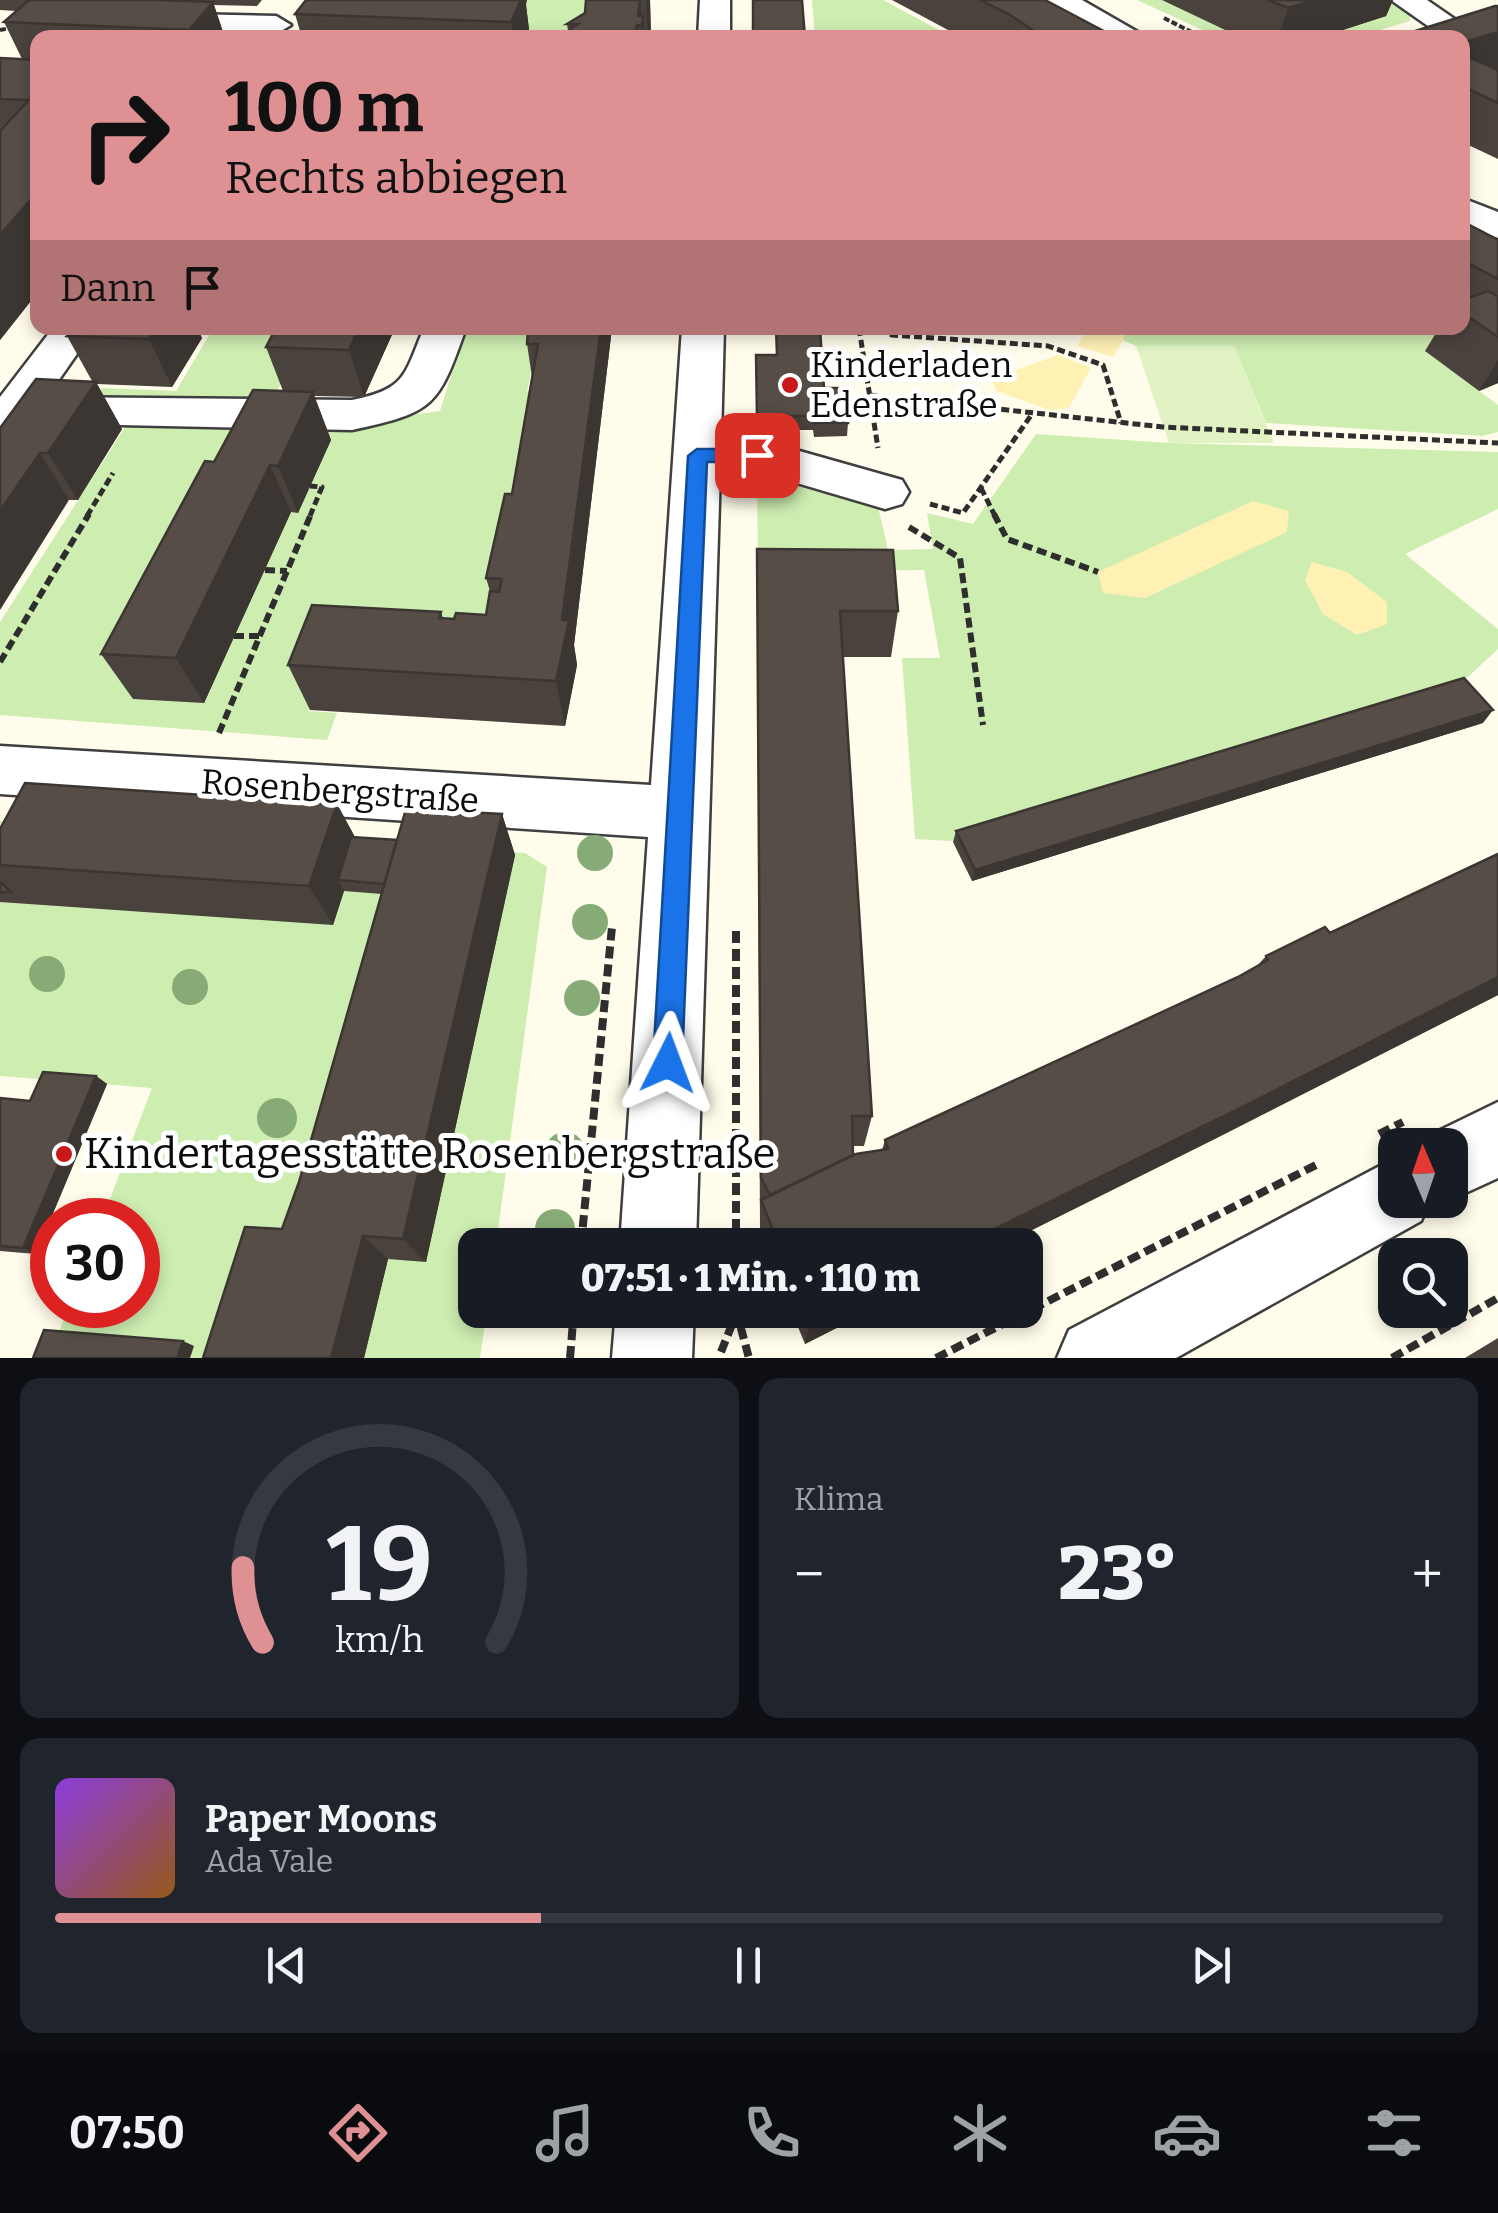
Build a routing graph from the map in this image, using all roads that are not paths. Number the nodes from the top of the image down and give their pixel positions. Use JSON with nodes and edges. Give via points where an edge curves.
{"nodes":[{"id":1,"x":714,"y":0,"type":"edge"},
{"id":2,"x":1060,"y":0,"type":"edge"},
{"id":3,"x":1406,"y":0,"type":"edge"},
{"id":4,"x":284,"y":18,"type":"edge"},
{"id":5,"x":119,"y":21,"type":"edge"},
{"id":6,"x":714,"y":30,"type":"edge"},
{"id":7,"x":1118,"y":30,"type":"edge"},
{"id":8,"x":1455,"y":30,"type":"edge"},
{"id":9,"x":442,"y":335,"type":"edge"},
{"id":10,"x":703,"y":335,"type":"edge"},
{"id":11,"x":66,"y":339,"type":"edge"},
{"id":12,"x":7,"y":420,"type":"edge"},
{"id":13,"x":697,"y":456,"type":"junction"},
{"id":14,"x":885,"y":492,"type":"road end"},
{"id":15,"x":0,"y":770,"type":"edge"},
{"id":16,"x":680,"y":813,"type":"junction"},
{"id":17,"x":1498,"y":1138,"type":"edge"},
{"id":18,"x":1468,"y":1139,"type":"edge"},
{"id":19,"x":1378,"y":1170,"type":"edge"},
{"id":20,"x":659,"y":1228,"type":"edge"},
{"id":21,"x":654,"y":1328,"type":"edge"},
{"id":22,"x":652,"y":1358,"type":"edge"},
{"id":23,"x":1097,"y":1358,"type":"edge"}],
"edges":[{"from":1,"to":6,"type":"street"},
{"from":2,"to":7,"type":"street"},
{"from":3,"to":8,"type":"street"},
{"from":4,"to":5,"type":"street"},
{"from":9,"to":12,"type":"street","via":[[419,395],[352,415]]},
{"from":10,"to":13,"type":"street"},
{"from":11,"to":12,"type":"street"},
{"from":13,"to":14,"type":"street","via":[[757,455]]},
{"from":13,"to":16,"type":"street"},
{"from":15,"to":16,"type":"street","name":"Rosenbergstraße"},
{"from":16,"to":20,"type":"street"},
{"from":17,"to":18,"type":"street"},
{"from":19,"to":23,"type":"street"},
{"from":21,"to":22,"type":"street"}]}
